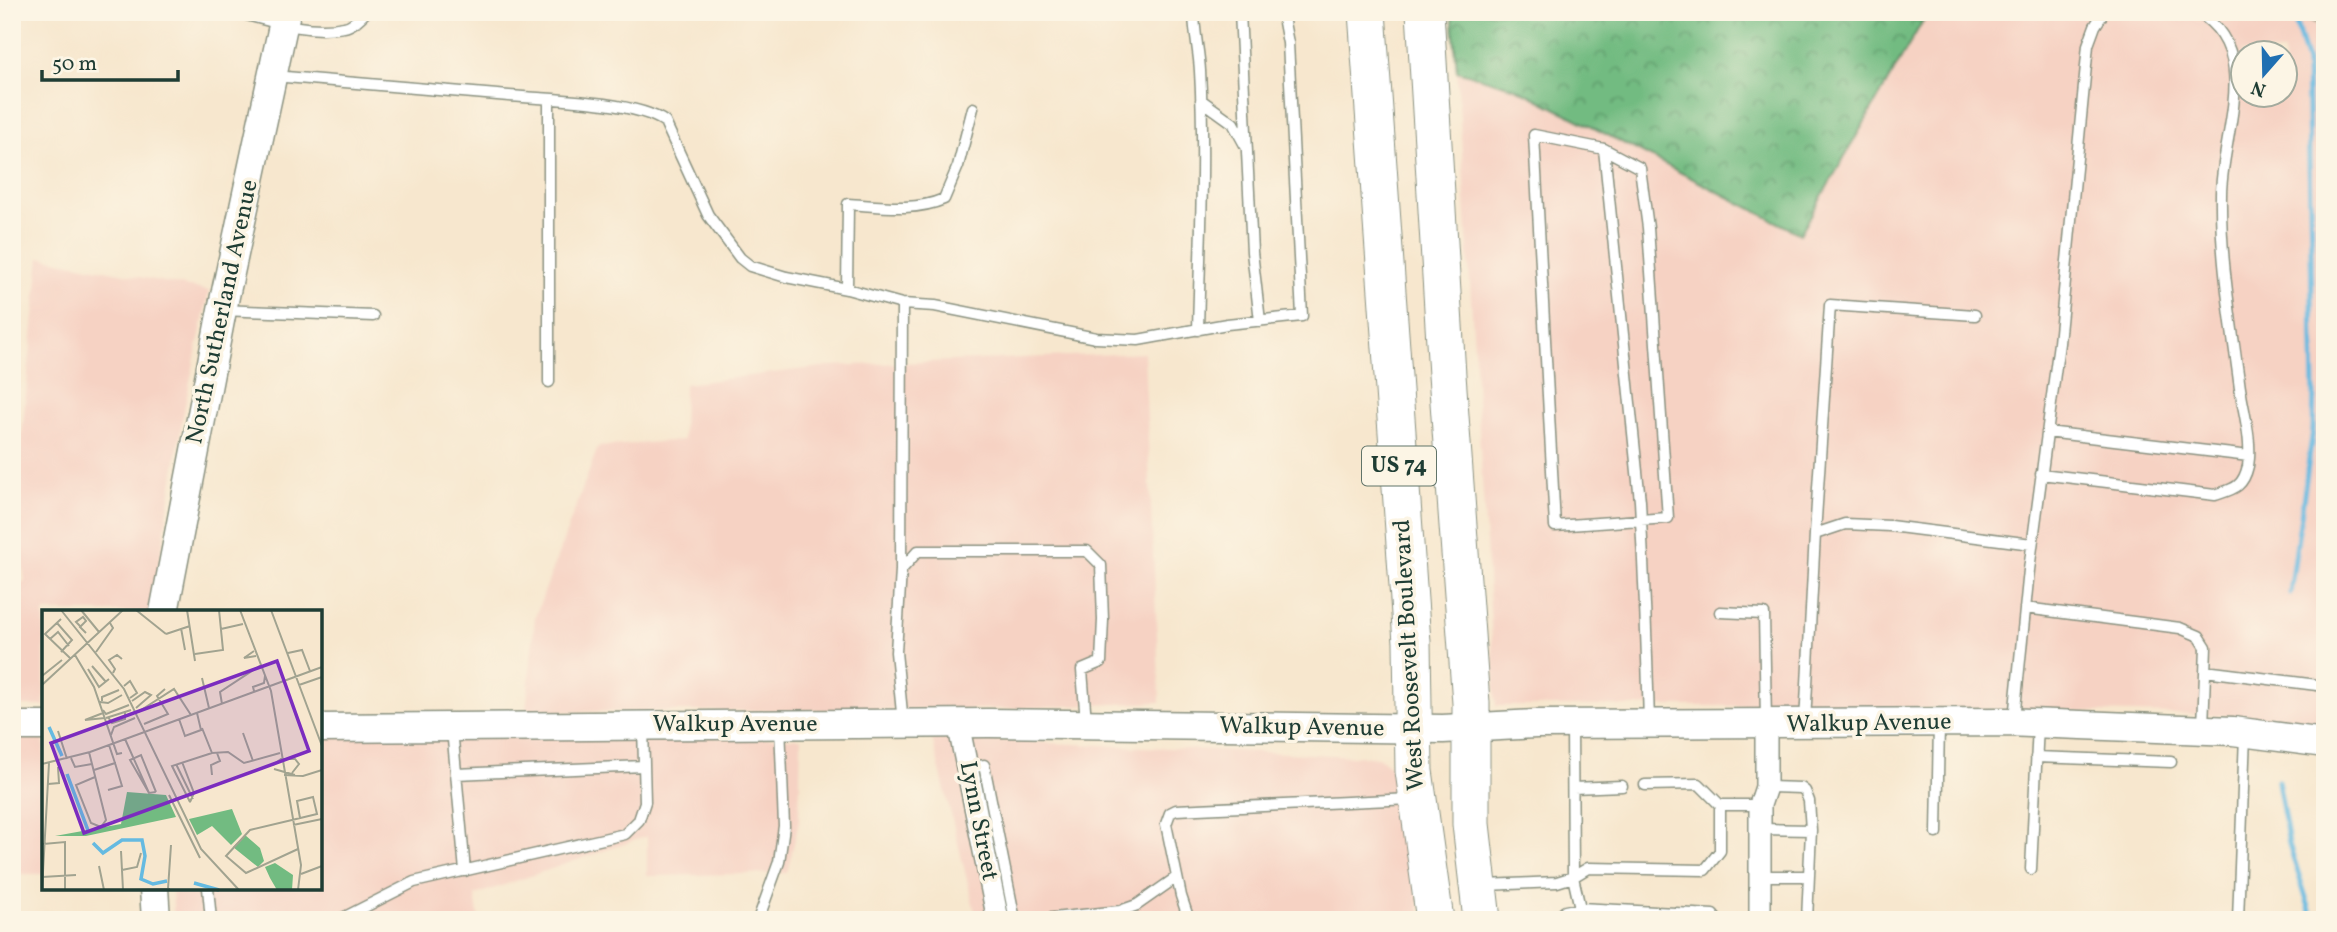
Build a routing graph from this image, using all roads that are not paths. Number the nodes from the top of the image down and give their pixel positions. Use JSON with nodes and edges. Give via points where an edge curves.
{"nodes":[{"id":1,"x":236,"y":12,"type":"edge"},
{"id":2,"x":366,"y":12,"type":"edge"},
{"id":3,"x":1194,"y":12,"type":"edge"},
{"id":4,"x":1240,"y":12,"type":"edge"},
{"id":5,"x":1282,"y":12,"type":"edge"},
{"id":6,"x":1367,"y":12,"type":"edge"},
{"id":7,"x":1425,"y":12,"type":"edge"},
{"id":8,"x":2104,"y":12,"type":"edge"},
{"id":9,"x":2197,"y":12,"type":"edge"},
{"id":10,"x":284,"y":18,"type":"edge"},
{"id":11,"x":272,"y":76,"type":"junction"},
{"id":12,"x":548,"y":99,"type":"junction"},
{"id":13,"x":1201,"y":100,"type":"junction"},
{"id":14,"x":973,"y":108,"type":"dead end"},
{"id":15,"x":1247,"y":147,"type":"junction"},
{"id":16,"x":1604,"y":149,"type":"junction"},
{"id":17,"x":847,"y":289,"type":"junction"},
{"id":18,"x":902,"y":304,"type":"junction"},
{"id":19,"x":222,"y":310,"type":"junction"},
{"id":20,"x":1975,"y":315,"type":"dead end"},
{"id":21,"x":373,"y":316,"type":"dead end"},
{"id":22,"x":1260,"y":321,"type":"junction"},
{"id":23,"x":1198,"y":330,"type":"junction"},
{"id":24,"x":549,"y":382,"type":"dead end"},
{"id":25,"x":2047,"y":432,"type":"junction"},
{"id":26,"x":2249,"y":456,"type":"junction"},
{"id":27,"x":2041,"y":474,"type":"junction"},
{"id":28,"x":1641,"y":520,"type":"junction"},
{"id":29,"x":1815,"y":534,"type":"junction"},
{"id":30,"x":2032,"y":544,"type":"junction"},
{"id":31,"x":901,"y":570,"type":"junction"},
{"id":32,"x":2025,"y":608,"type":"junction"},
{"id":33,"x":164,"y":610,"type":"edge"},
{"id":34,"x":1720,"y":611,"type":"dead end"},
{"id":35,"x":2205,"y":671,"type":"junction"},
{"id":36,"x":2325,"y":686,"type":"edge"},
{"id":37,"x":958,"y":723,"type":"junction"},
{"id":38,"x":1939,"y":723,"type":"junction"},
{"id":39,"x":2026,"y":723,"type":"junction"},
{"id":40,"x":903,"y":724,"type":"junction"},
{"id":41,"x":1087,"y":724,"type":"junction"},
{"id":42,"x":1572,"y":724,"type":"junction"},
{"id":43,"x":1649,"y":724,"type":"junction"},
{"id":44,"x":1805,"y":724,"type":"junction"},
{"id":45,"x":780,"y":725,"type":"junction"},
{"id":46,"x":1766,"y":725,"type":"junction"},
{"id":47,"x":12,"y":726,"type":"edge"},
{"id":48,"x":42,"y":726,"type":"edge"},
{"id":49,"x":452,"y":726,"type":"junction"},
{"id":50,"x":643,"y":726,"type":"junction"},
{"id":51,"x":322,"y":728,"type":"edge"},
{"id":52,"x":1471,"y":728,"type":"junction"},
{"id":53,"x":1413,"y":729,"type":"junction"},
{"id":54,"x":2203,"y":730,"type":"junction"},
{"id":55,"x":2245,"y":732,"type":"junction"},
{"id":56,"x":2325,"y":743,"type":"edge"},
{"id":57,"x":2036,"y":757,"type":"junction"},
{"id":58,"x":2171,"y":762,"type":"dead end"},
{"id":59,"x":644,"y":765,"type":"junction"},
{"id":60,"x":967,"y":769,"type":"junction"},
{"id":61,"x":456,"y":774,"type":"junction"},
{"id":62,"x":1646,"y":785,"type":"dead end"},
{"id":63,"x":1622,"y":786,"type":"dead end"},
{"id":64,"x":1573,"y":788,"type":"junction"},
{"id":65,"x":1763,"y":796,"type":"junction"},
{"id":66,"x":1418,"y":799,"type":"junction"},
{"id":67,"x":1720,"y":805,"type":"junction"},
{"id":68,"x":1760,"y":829,"type":"junction"},
{"id":69,"x":1811,"y":830,"type":"junction"},
{"id":70,"x":1937,"y":833,"type":"dead end"},
{"id":71,"x":2031,"y":869,"type":"dead end"},
{"id":72,"x":465,"y":871,"type":"junction"},
{"id":73,"x":1760,"y":876,"type":"junction"},
{"id":74,"x":1809,"y":876,"type":"junction"},
{"id":75,"x":1177,"y":877,"type":"junction"},
{"id":76,"x":1573,"y":877,"type":"junction"},
{"id":77,"x":153,"y":890,"type":"edge"},
{"id":78,"x":208,"y":890,"type":"edge"},
{"id":79,"x":1480,"y":902,"type":"edge"},
{"id":80,"x":1580,"y":908,"type":"junction"},
{"id":81,"x":156,"y":920,"type":"edge"},
{"id":82,"x":211,"y":920,"type":"edge"},
{"id":83,"x":339,"y":920,"type":"edge"},
{"id":84,"x":758,"y":920,"type":"edge"},
{"id":85,"x":998,"y":920,"type":"edge"},
{"id":86,"x":1015,"y":920,"type":"edge"},
{"id":87,"x":1034,"y":920,"type":"edge"},
{"id":88,"x":1189,"y":920,"type":"edge"},
{"id":89,"x":1435,"y":920,"type":"edge"},
{"id":90,"x":1556,"y":920,"type":"edge"},
{"id":91,"x":1717,"y":920,"type":"edge"},
{"id":92,"x":1760,"y":920,"type":"edge"},
{"id":93,"x":1807,"y":920,"type":"edge"},
{"id":94,"x":2238,"y":920,"type":"edge"}],
"edges":[{"from":1,"to":10,"type":"lane"},
{"from":2,"to":10,"type":"lane","via":[[346,27],[315,28]]},
{"from":3,"to":13,"type":"lane"},
{"from":4,"to":15,"type":"lane"},
{"from":5,"to":22,"type":"lane","via":[[1288,43],[1302,316]]},
{"from":6,"to":53,"type":"highway","name":"West Roosevelt Boulevard","number":"US 74","via":[[1412,642]]},
{"from":7,"to":52,"type":"highway","number":"US 74"},
{"from":8,"to":25,"type":"lane","via":[[2088,45]]},
{"from":9,"to":26,"type":"lane","via":[[2212,21],[2236,69],[2220,194]]},
{"from":10,"to":11,"type":"street","name":"North Sutherland Avenue"},
{"from":11,"to":12,"type":"lane"},
{"from":11,"to":19,"type":"street","name":"North Sutherland Avenue"},
{"from":12,"to":17,"type":"lane","via":[[640,109],[656,115],[665,122],[708,215],[740,258],[764,271]]},
{"from":12,"to":24,"type":"lane"},
{"from":13,"to":15,"type":"lane","via":[[1233,123]]},
{"from":13,"to":23,"type":"lane"},
{"from":14,"to":17,"type":"lane","via":[[944,199],[929,206],[848,204]]},
{"from":15,"to":22,"type":"lane"},
{"from":16,"to":28,"type":"lane"},
{"from":16,"to":28,"type":"lane","via":[[1640,168],[1648,228],[1668,518]]},
{"from":16,"to":28,"type":"lane","via":[[1534,135],[1555,526]]},
{"from":17,"to":18,"type":"lane"},
{"from":18,"to":23,"type":"lane","via":[[935,306],[1096,338],[1138,340]]},
{"from":18,"to":31,"type":"lane"},
{"from":19,"to":21,"type":"lane"},
{"from":19,"to":33,"type":"street","name":"North Sutherland Avenue"},
{"from":20,"to":29,"type":"lane","via":[[1830,305]]},
{"from":22,"to":23,"type":"lane"},
{"from":25,"to":26,"type":"lane"},
{"from":25,"to":27,"type":"lane"},
{"from":26,"to":27,"type":"lane","via":[[2235,489],[2214,495]]},
{"from":27,"to":30,"type":"lane"},
{"from":28,"to":43,"type":"lane"},
{"from":29,"to":30,"type":"lane","via":[[1845,524],[1890,526]]},
{"from":29,"to":44,"type":"lane"},
{"from":30,"to":32,"type":"lane"},
{"from":31,"to":40,"type":"lane","via":[[896,652]]},
{"from":31,"to":41,"type":"lane","via":[[918,551],[1087,551],[1101,565],[1103,620],[1101,662],[1082,670]]},
{"from":32,"to":35,"type":"lane","via":[[2180,628],[2199,636],[2206,647]]},
{"from":32,"to":39,"type":"lane"},
{"from":34,"to":46,"type":"lane","via":[[1764,614]]},
{"from":35,"to":36,"type":"lane"},
{"from":35,"to":54,"type":"lane"},
{"from":37,"to":40,"type":"street","name":"Walkup Avenue"},
{"from":37,"to":41,"type":"street","name":"Walkup Avenue"},
{"from":37,"to":60,"type":"street","name":"Lynn Street"},
{"from":38,"to":39,"type":"street","name":"Walkup Avenue"},
{"from":38,"to":44,"type":"street","name":"Walkup Avenue"},
{"from":38,"to":70,"type":"lane"},
{"from":39,"to":54,"type":"street","name":"Walkup Avenue"},
{"from":39,"to":57,"type":"lane"},
{"from":40,"to":45,"type":"street","name":"Walkup Avenue"},
{"from":41,"to":53,"type":"street","name":"Walkup Avenue"},
{"from":42,"to":43,"type":"street","name":"Walkup Avenue"},
{"from":42,"to":52,"type":"street","name":"Walkup Avenue"},
{"from":42,"to":64,"type":"lane"},
{"from":43,"to":46,"type":"street","name":"Walkup Avenue"},
{"from":44,"to":46,"type":"street","name":"Walkup Avenue"},
{"from":45,"to":50,"type":"street","name":"Walkup Avenue"},
{"from":45,"to":84,"type":"lane","via":[[784,826],[779,862]]},
{"from":46,"to":65,"type":"street"},
{"from":47,"to":48,"type":"street"},
{"from":49,"to":50,"type":"street","name":"Walkup Avenue"},
{"from":49,"to":51,"type":"street","name":"Walkup Avenue"},
{"from":49,"to":61,"type":"lane"},
{"from":50,"to":59,"type":"lane"},
{"from":52,"to":53,"type":"street","name":"Walkup Avenue"},
{"from":52,"to":79,"type":"highway","number":"US 74","via":[[1471,824]]},
{"from":53,"to":66,"type":"highway","name":"West Roosevelt Boulevard","number":"US 74"},
{"from":54,"to":55,"type":"street","name":"Walkup Avenue"},
{"from":55,"to":56,"type":"street","name":"Walkup Avenue"},
{"from":55,"to":94,"type":"lane"},
{"from":57,"to":58,"type":"lane"},
{"from":57,"to":71,"type":"lane"},
{"from":59,"to":61,"type":"lane"},
{"from":59,"to":72,"type":"lane","via":[[645,802],[639,820],[625,834]]},
{"from":60,"to":85,"type":"street","name":"Lynn Street"},
{"from":60,"to":86,"type":"lane","via":[[984,765]]},
{"from":61,"to":72,"type":"lane"},
{"from":62,"to":67,"type":"lane","via":[[1699,784]]},
{"from":63,"to":64,"type":"lane"},
{"from":64,"to":76,"type":"lane"},
{"from":65,"to":67,"type":"lane"},
{"from":65,"to":68,"type":"street"},
{"from":65,"to":69,"type":"lane","via":[[1801,788],[1809,801]]},
{"from":66,"to":75,"type":"lane","via":[[1176,810],[1166,824]]},
{"from":66,"to":89,"type":"highway","name":"West Roosevelt Boulevard","number":"US 74"},
{"from":67,"to":76,"type":"lane","via":[[1720,851],[1704,870],[1588,868]]},
{"from":68,"to":69,"type":"lane"},
{"from":68,"to":73,"type":"street"},
{"from":69,"to":74,"type":"lane"},
{"from":72,"to":83,"type":"lane","via":[[414,882]]},
{"from":73,"to":74,"type":"lane"},
{"from":73,"to":92,"type":"street"},
{"from":74,"to":93,"type":"lane"},
{"from":75,"to":87,"type":"lane","via":[[1137,905],[1120,911]]},
{"from":75,"to":88,"type":"lane"},
{"from":76,"to":79,"type":"lane"},
{"from":76,"to":80,"type":"lane"},
{"from":77,"to":81,"type":"street"},
{"from":78,"to":82,"type":"lane"},
{"from":80,"to":90,"type":"lane","via":[[1565,911]]},
{"from":80,"to":91,"type":"lane","via":[[1713,915]]}]}
